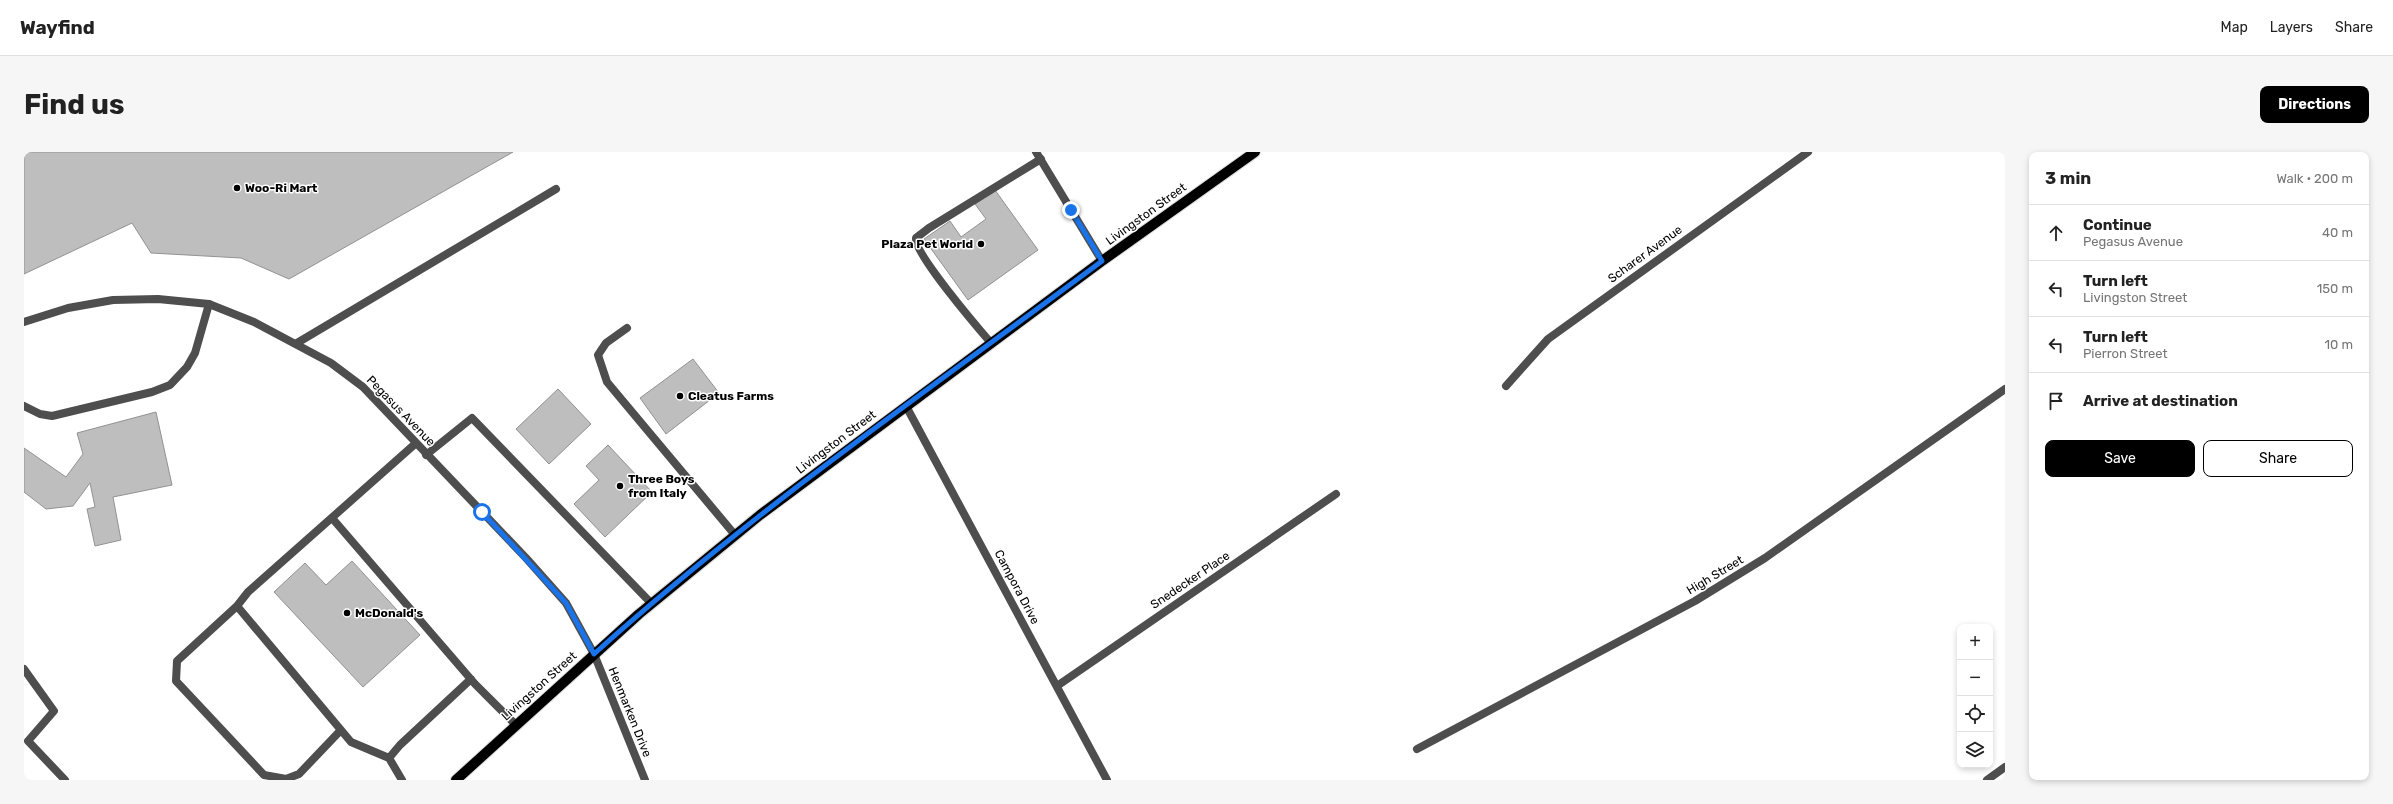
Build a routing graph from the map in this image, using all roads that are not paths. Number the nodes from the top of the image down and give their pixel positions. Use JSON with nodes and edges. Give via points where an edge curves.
{"nodes":[{"id":1,"x":1255,"y":152,"type":"edge"},
{"id":2,"x":1808,"y":152,"type":"edge"},
{"id":3,"x":1039,"y":156,"type":"edge"},
{"id":4,"x":556,"y":189,"type":"dead end"},
{"id":5,"x":1102,"y":261,"type":"junction"},
{"id":6,"x":209,"y":304,"type":"junction"},
{"id":7,"x":24,"y":322,"type":"edge"},
{"id":8,"x":627,"y":328,"type":"dead end"},
{"id":9,"x":297,"y":343,"type":"junction"},
{"id":10,"x":991,"y":343,"type":"junction"},
{"id":11,"x":1506,"y":386,"type":"dead end"},
{"id":12,"x":2005,"y":389,"type":"edge"},
{"id":13,"x":906,"y":406,"type":"junction"},
{"id":14,"x":25,"y":408,"type":"edge"},
{"id":15,"x":415,"y":444,"type":"junction"},
{"id":16,"x":426,"y":455,"type":"junction"},
{"id":17,"x":1336,"y":494,"type":"dead end"},
{"id":18,"x":332,"y":518,"type":"junction"},
{"id":19,"x":735,"y":535,"type":"junction"},
{"id":20,"x":651,"y":603,"type":"junction"},
{"id":21,"x":237,"y":606,"type":"junction"},
{"id":22,"x":594,"y":654,"type":"junction"},
{"id":23,"x":24,"y":669,"type":"edge"},
{"id":24,"x":471,"y":679,"type":"junction"},
{"id":25,"x":1057,"y":686,"type":"junction"},
{"id":26,"x":516,"y":725,"type":"junction"},
{"id":27,"x":340,"y":730,"type":"junction"},
{"id":28,"x":1417,"y":750,"type":"dead end"},
{"id":29,"x":389,"y":758,"type":"junction"},
{"id":30,"x":2005,"y":767,"type":"edge"},
{"id":31,"x":65,"y":780,"type":"edge"},
{"id":32,"x":402,"y":780,"type":"edge"},
{"id":33,"x":456,"y":780,"type":"edge"},
{"id":34,"x":645,"y":780,"type":"edge"},
{"id":35,"x":1107,"y":780,"type":"edge"},
{"id":36,"x":1987,"y":780,"type":"edge"}],
"edges":[{"from":1,"to":5,"type":"main road","name":"Livingston Street"},
{"from":2,"to":11,"type":"street","name":"Scharer Avenue","via":[[1548,339]]},
{"from":3,"to":5,"type":"street"},
{"from":3,"to":10,"type":"street","via":[[916,238],[916,246]]},
{"from":4,"to":9,"type":"street"},
{"from":5,"to":10,"type":"main road","name":"Livingston Street"},
{"from":6,"to":7,"type":"street","name":"Pegasus Avenue","via":[[158,299],[113,300],[68,308]]},
{"from":6,"to":9,"type":"street","name":"Pegasus Avenue"},
{"from":6,"to":14,"type":"street","via":[[195,352],[187,367],[170,385],[152,392],[52,416]]},
{"from":8,"to":19,"type":"street","via":[[606,343],[598,355],[606,382]]},
{"from":9,"to":15,"type":"street","name":"Pegasus Avenue","via":[[331,362],[363,387]]},
{"from":10,"to":13,"type":"main road","name":"Livingston Street"},
{"from":12,"to":28,"type":"street","name":"High Street","via":[[1765,558],[1695,601]]},
{"from":13,"to":19,"type":"main road","name":"Livingston Street"},
{"from":13,"to":25,"type":"street","name":"Campora Drive"},
{"from":15,"to":16,"type":"street","name":"Pegasus Avenue"},
{"from":15,"to":18,"type":"street"},
{"from":16,"to":20,"type":"street","via":[[472,418]]},
{"from":16,"to":22,"type":"street","name":"Pegasus Avenue","via":[[566,603]]},
{"from":17,"to":25,"type":"street","name":"Snedecker Place"},
{"from":18,"to":21,"type":"street","via":[[248,592]]},
{"from":18,"to":24,"type":"street"},
{"from":19,"to":20,"type":"main road","name":"Livingston Street"},
{"from":20,"to":22,"type":"main road","name":"Livingston Street"},
{"from":21,"to":27,"type":"street"},
{"from":21,"to":27,"type":"street","via":[[177,661],[176,681],[264,775],[286,779],[299,774]]},
{"from":22,"to":26,"type":"main road","name":"Livingston Street"},
{"from":22,"to":34,"type":"street","name":"Henmarken Drive"},
{"from":23,"to":31,"type":"street","via":[[54,711],[28,741]]},
{"from":24,"to":26,"type":"street"},
{"from":24,"to":29,"type":"street"},
{"from":25,"to":35,"type":"street","name":"Campora Drive"},
{"from":26,"to":33,"type":"main road","name":"Livingston Street"},
{"from":27,"to":29,"type":"street","via":[[351,742]]},
{"from":29,"to":32,"type":"street"},
{"from":30,"to":36,"type":"street"}]}
